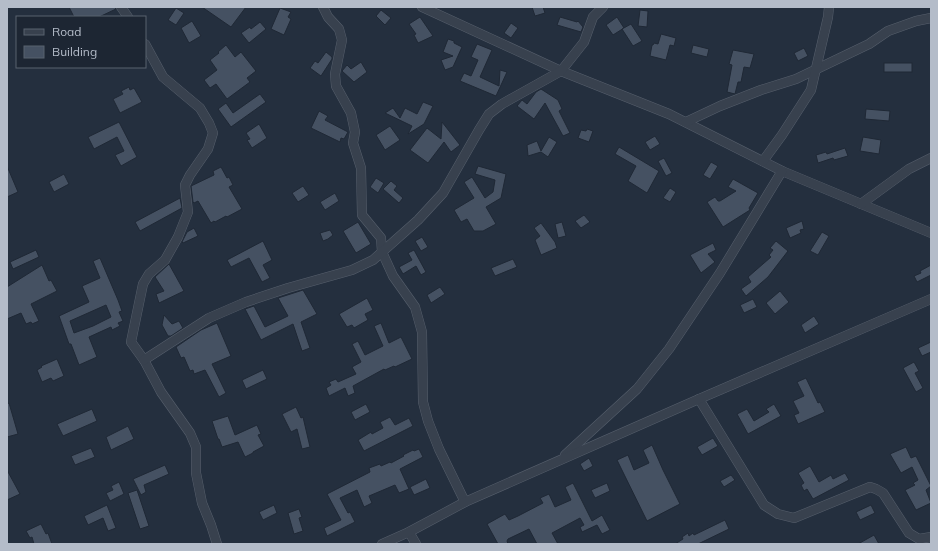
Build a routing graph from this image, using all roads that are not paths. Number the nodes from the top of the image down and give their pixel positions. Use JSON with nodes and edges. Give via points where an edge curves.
{"nodes":[{"id":1,"x":121,"y":7,"type":"edge"},
{"id":2,"x":323,"y":7,"type":"edge"},
{"id":3,"x":422,"y":7,"type":"edge"},
{"id":4,"x":603,"y":7,"type":"edge"},
{"id":5,"x":829,"y":7,"type":"edge"},
{"id":6,"x":434,"y":9,"type":"edge"},
{"id":7,"x":127,"y":16,"type":"edge"},
{"id":8,"x":931,"y":18,"type":"edge"},
{"id":9,"x":146,"y":46,"type":"edge"},
{"id":10,"x":816,"y":69,"type":"junction"},
{"id":11,"x":561,"y":71,"type":"junction"},
{"id":12,"x":686,"y":122,"type":"junction"},
{"id":13,"x":931,"y":158,"type":"edge"},
{"id":14,"x":762,"y":160,"type":"junction"},
{"id":15,"x":782,"y":171,"type":"junction"},
{"id":16,"x":862,"y":204,"type":"junction"},
{"id":17,"x":931,"y":233,"type":"edge"},
{"id":18,"x":382,"y":252,"type":"junction"},
{"id":19,"x":931,"y":299,"type":"edge"},
{"id":20,"x":144,"y":360,"type":"junction"},
{"id":21,"x":699,"y":399,"type":"junction"},
{"id":22,"x":558,"y":461,"type":"junction"},
{"id":23,"x":466,"y":502,"type":"junction"},
{"id":24,"x":409,"y":532,"type":"junction"},
{"id":25,"x":931,"y":537,"type":"edge"},
{"id":26,"x":217,"y":544,"type":"edge"},
{"id":27,"x":382,"y":544,"type":"edge"},
{"id":28,"x":416,"y":544,"type":"edge"}],
"edges":[{"from":1,"to":7,"type":"street"},
{"from":2,"to":18,"type":"street","via":[[339,29],[342,40],[335,74],[336,86],[351,113],[355,132],[354,143],[361,168],[362,215],[381,238]]},
{"from":3,"to":6,"type":"street"},
{"from":4,"to":11,"type":"street","via":[[594,17],[584,42]]},
{"from":5,"to":10,"type":"street"},
{"from":6,"to":11,"type":"street"},
{"from":8,"to":10,"type":"street","via":[[888,31],[869,44]]},
{"from":9,"to":20,"type":"street","via":[[163,77],[200,108],[213,133],[208,149],[185,185],[188,212],[178,237],[165,260],[149,274],[143,284],[131,342]]},
{"from":10,"to":12,"type":"street"},
{"from":10,"to":14,"type":"street","via":[[811,90],[782,135]]},
{"from":11,"to":12,"type":"street"},
{"from":11,"to":18,"type":"street","via":[[489,114],[443,193],[418,220]]},
{"from":12,"to":14,"type":"street"},
{"from":13,"to":16,"type":"street","via":[[909,169]]},
{"from":14,"to":15,"type":"street"},
{"from":15,"to":16,"type":"street"},
{"from":15,"to":22,"type":"street","via":[[720,273],[669,349],[637,389]]},
{"from":16,"to":17,"type":"street"},
{"from":18,"to":20,"type":"street","via":[[373,260],[352,270],[246,302],[210,318]]},
{"from":18,"to":23,"type":"street","via":[[393,276],[415,307],[422,332],[423,402],[439,449]]},
{"from":19,"to":21,"type":"street"},
{"from":20,"to":26,"type":"street","via":[[161,392],[190,433],[196,447],[196,473],[202,503]]},
{"from":21,"to":22,"type":"street"},
{"from":21,"to":25,"type":"street","via":[[764,505],[778,514],[794,518],[870,487],[883,493],[910,533],[918,539]]},
{"from":22,"to":23,"type":"street"},
{"from":23,"to":24,"type":"street"},
{"from":24,"to":27,"type":"street"},
{"from":24,"to":28,"type":"street"}]}
